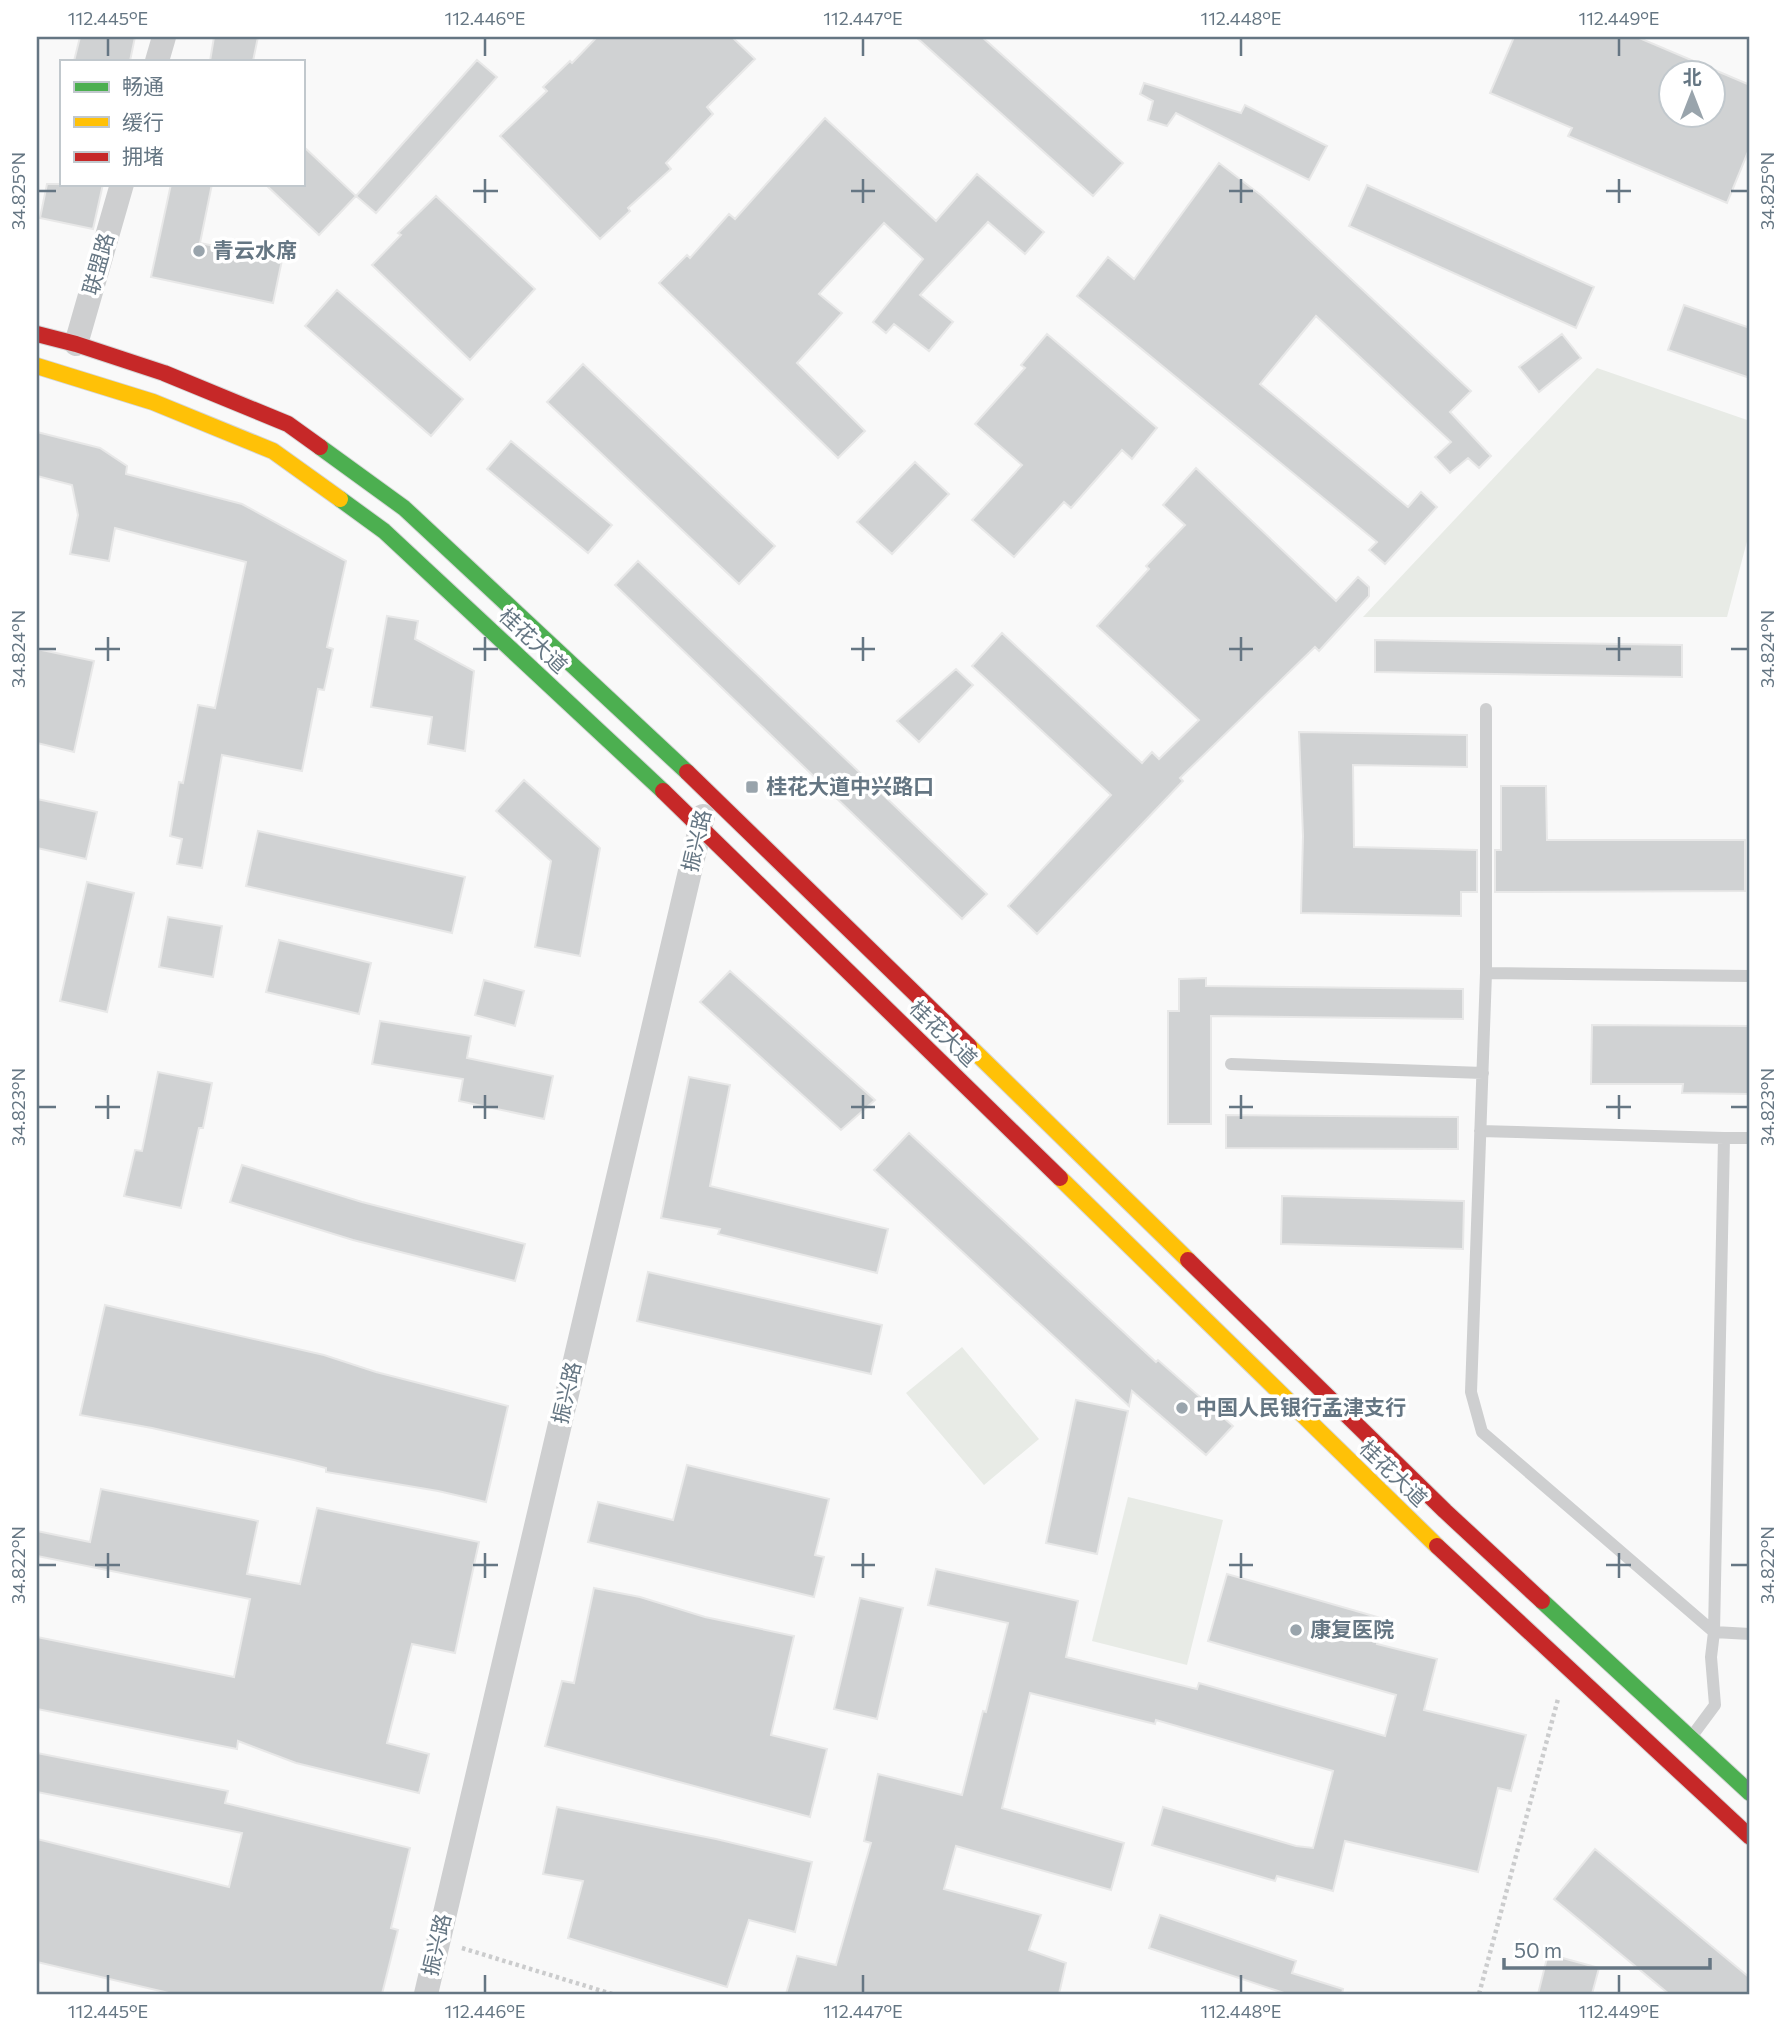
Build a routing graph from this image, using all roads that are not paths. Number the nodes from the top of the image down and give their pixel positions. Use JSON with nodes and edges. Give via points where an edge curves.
{"nodes":[{"id":1,"x":164,"y":37,"type":"edge"},
{"id":2,"x":157,"y":60,"type":"edge"},
{"id":3,"x":121,"y":186,"type":"edge"},
{"id":4,"x":37,"y":334,"type":"edge"},
{"id":5,"x":76,"y":344,"type":"junction"},
{"id":6,"x":37,"y":366,"type":"edge"},
{"id":7,"x":1486,"y":709,"type":"dead end"},
{"id":8,"x":709,"y":792,"type":"junction"},
{"id":9,"x":701,"y":827,"type":"junction"},
{"id":10,"x":1486,"y":972,"type":"junction"},
{"id":11,"x":1750,"y":976,"type":"edge"},
{"id":12,"x":1231,"y":1064,"type":"dead end"},
{"id":13,"x":1483,"y":1073,"type":"junction"},
{"id":14,"x":1480,"y":1130,"type":"junction"},
{"id":15,"x":1724,"y":1138,"type":"junction"},
{"id":16,"x":1750,"y":1139,"type":"edge"},
{"id":17,"x":1714,"y":1632,"type":"junction"},
{"id":18,"x":1750,"y":1634,"type":"edge"},
{"id":19,"x":1690,"y":1739,"type":"junction"},
{"id":20,"x":1750,"y":1793,"type":"edge"},
{"id":21,"x":1750,"y":1837,"type":"edge"},
{"id":22,"x":426,"y":1994,"type":"edge"}],
"edges":[{"from":1,"to":2,"type":"street"},
{"from":3,"to":5,"type":"street","name":"联盟路"},
{"from":4,"to":5,"type":"main road","name":"桂花大道"},
{"from":5,"to":8,"type":"main road","name":"桂花大道","via":[[164,373],[288,424],[404,508]]},
{"from":6,"to":9,"type":"main road","name":"桂花大道","via":[[153,402],[273,451],[384,531]]},
{"from":7,"to":10,"type":"lane"},
{"from":8,"to":9,"type":"street","name":"振兴路"},
{"from":8,"to":19,"type":"main road","name":"桂花大道","via":[[1435,1501]]},
{"from":9,"to":21,"type":"main road","name":"桂花大道","via":[[1413,1523]]},
{"from":9,"to":22,"type":"street","name":"振兴路"},
{"from":10,"to":11,"type":"lane"},
{"from":10,"to":13,"type":"lane"},
{"from":12,"to":13,"type":"lane"},
{"from":13,"to":14,"type":"lane"},
{"from":14,"to":15,"type":"lane"},
{"from":14,"to":17,"type":"lane","via":[[1471,1392],[1482,1433]]},
{"from":15,"to":16,"type":"lane"},
{"from":15,"to":17,"type":"lane"},
{"from":17,"to":18,"type":"lane"},
{"from":17,"to":19,"type":"lane","via":[[1715,1705]]},
{"from":19,"to":20,"type":"main road","name":"桂花大道"}]}
